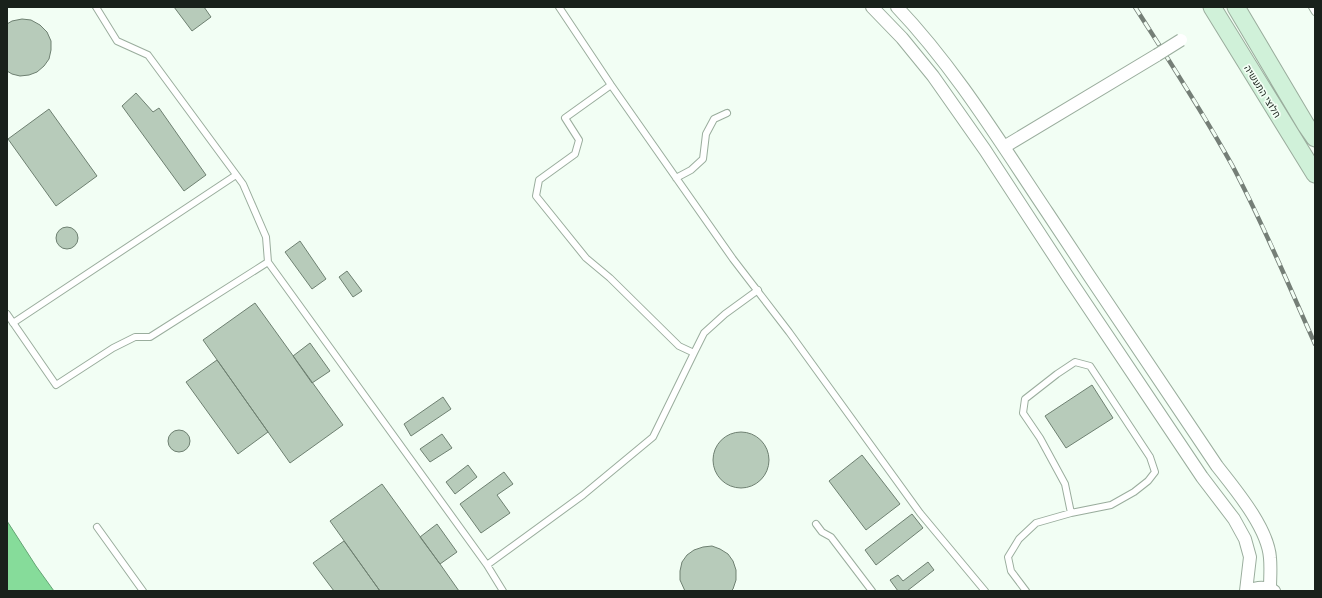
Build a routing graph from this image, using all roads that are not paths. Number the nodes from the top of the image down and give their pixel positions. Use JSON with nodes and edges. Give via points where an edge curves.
{"nodes":[{"id":1,"x":96,"y":7,"type":"edge"},
{"id":2,"x":559,"y":7,"type":"edge"},
{"id":3,"x":872,"y":7,"type":"edge"},
{"id":4,"x":897,"y":7,"type":"edge"},
{"id":5,"x":1212,"y":7,"type":"edge"},
{"id":6,"x":1236,"y":7,"type":"edge"},
{"id":7,"x":1312,"y":7,"type":"edge"},
{"id":8,"x":1315,"y":12,"type":"edge"},
{"id":9,"x":1181,"y":40,"type":"dead end"},
{"id":10,"x":611,"y":85,"type":"junction"},
{"id":11,"x":727,"y":113,"type":"dead end"},
{"id":12,"x":1315,"y":138,"type":"edge"},
{"id":13,"x":1004,"y":146,"type":"junction"},
{"id":14,"x":1315,"y":174,"type":"edge"},
{"id":15,"x":236,"y":175,"type":"junction"},
{"id":16,"x":676,"y":178,"type":"junction"},
{"id":17,"x":268,"y":262,"type":"junction"},
{"id":18,"x":758,"y":290,"type":"junction"},
{"id":19,"x":7,"y":314,"type":"edge"},
{"id":20,"x":13,"y":323,"type":"junction"},
{"id":21,"x":694,"y":352,"type":"junction"},
{"id":22,"x":1071,"y":513,"type":"junction"},
{"id":23,"x":816,"y":524,"type":"dead end"},
{"id":24,"x":97,"y":527,"type":"dead end"},
{"id":25,"x":487,"y":565,"type":"junction"},
{"id":26,"x":1272,"y":590,"type":"edge"},
{"id":27,"x":144,"y":591,"type":"edge"},
{"id":28,"x":503,"y":591,"type":"edge"},
{"id":29,"x":872,"y":591,"type":"edge"},
{"id":30,"x":985,"y":591,"type":"edge"},
{"id":31,"x":1026,"y":591,"type":"edge"},
{"id":32,"x":1248,"y":591,"type":"edge"}],
"edges":[{"from":1,"to":15,"type":"lane","via":[[117,41],[148,55]]},
{"from":2,"to":10,"type":"lane"},
{"from":3,"to":32,"type":"street","via":[[933,76],[1202,476],[1234,519],[1245,539],[1250,557]]},
{"from":4,"to":13,"type":"street","via":[[916,26],[947,66]]},
{"from":5,"to":14,"type":"street","name":"חלוצי התעשיה"},
{"from":6,"to":12,"type":"street","name":"חלוצי התעשיה"},
{"from":7,"to":8,"type":"lane"},
{"from":9,"to":13,"type":"street","bridge":true},
{"from":10,"to":16,"type":"lane"},
{"from":10,"to":21,"type":"lane","via":[[565,118],[579,140],[575,154],[539,180],[536,196],[586,258],[679,346]]},
{"from":11,"to":16,"type":"lane","via":[[714,119],[706,134],[703,158],[691,170]]},
{"from":13,"to":26,"type":"street","via":[[1217,466],[1250,511],[1268,546]]},
{"from":15,"to":17,"type":"lane","via":[[243,184],[266,236]]},
{"from":15,"to":20,"type":"lane"},
{"from":16,"to":18,"type":"lane"},
{"from":17,"to":20,"type":"lane","via":[[150,337],[135,337],[113,348],[56,385]]},
{"from":17,"to":25,"type":"lane"},
{"from":18,"to":21,"type":"lane","via":[[704,332]]},
{"from":18,"to":30,"type":"lane","via":[[920,513]]},
{"from":19,"to":20,"type":"lane"},
{"from":21,"to":25,"type":"lane","via":[[653,437],[583,495]]},
{"from":22,"to":22,"type":"lane","via":[[1111,505],[1134,492],[1155,472],[1150,457],[1090,366],[1075,362],[1025,400],[1023,413],[1065,484]]},
{"from":22,"to":31,"type":"lane","via":[[1036,523],[1019,539],[1008,557],[1011,571]]},
{"from":23,"to":29,"type":"lane","via":[[822,532],[831,537]]},
{"from":24,"to":27,"type":"lane"},
{"from":25,"to":28,"type":"lane"},
{"from":26,"to":32,"type":"street","via":[[1262,587]]}]}
